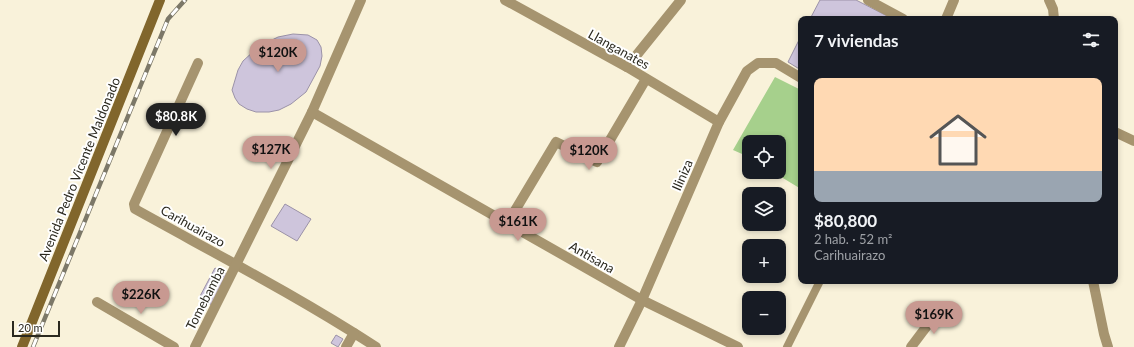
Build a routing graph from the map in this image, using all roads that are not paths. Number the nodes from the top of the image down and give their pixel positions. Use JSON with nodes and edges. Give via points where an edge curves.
{"nodes":[{"id":1,"x":160,"y":0,"type":"edge"},
{"id":2,"x":361,"y":0,"type":"edge"},
{"id":3,"x":505,"y":0,"type":"edge"},
{"id":4,"x":681,"y":0,"type":"edge"},
{"id":5,"x":868,"y":0,"type":"edge"},
{"id":6,"x":954,"y":0,"type":"edge"},
{"id":7,"x":1050,"y":0,"type":"edge"},
{"id":8,"x":897,"y":16,"type":"edge"},
{"id":9,"x":947,"y":16,"type":"edge"},
{"id":10,"x":1054,"y":16,"type":"edge"},
{"id":11,"x":198,"y":63,"type":"dead end"},
{"id":12,"x":627,"y":68,"type":"junction"},
{"id":13,"x":798,"y":76,"type":"edge"},
{"id":14,"x":646,"y":79,"type":"junction"},
{"id":15,"x":312,"y":112,"type":"junction"},
{"id":16,"x":720,"y":122,"type":"junction"},
{"id":17,"x":1118,"y":133,"type":"edge"},
{"id":18,"x":1134,"y":141,"type":"edge"},
{"id":19,"x":508,"y":224,"type":"junction"},
{"id":20,"x":237,"y":265,"type":"junction"},
{"id":21,"x":818,"y":284,"type":"edge"},
{"id":22,"x":1094,"y":284,"type":"edge"},
{"id":23,"x":642,"y":300,"type":"junction"},
{"id":24,"x":97,"y":302,"type":"dead end"},
{"id":25,"x":939,"y":310,"type":"dead end"},
{"id":26,"x":354,"y":333,"type":"junction"},
{"id":27,"x":22,"y":347,"type":"edge"},
{"id":28,"x":174,"y":347,"type":"edge"},
{"id":29,"x":195,"y":347,"type":"edge"},
{"id":30,"x":346,"y":347,"type":"edge"},
{"id":31,"x":376,"y":347,"type":"edge"},
{"id":32,"x":619,"y":347,"type":"edge"},
{"id":33,"x":738,"y":347,"type":"edge"},
{"id":34,"x":787,"y":347,"type":"edge"},
{"id":35,"x":911,"y":347,"type":"edge"},
{"id":36,"x":1108,"y":347,"type":"edge"}],
"edges":[{"from":1,"to":27,"type":"street","name":"Avenida Pedro Vicente Maldonado"},
{"from":2,"to":15,"type":"street","name":"Tomebamba"},
{"from":3,"to":12,"type":"street","name":"Llanganates"},
{"from":4,"to":12,"type":"street"},
{"from":5,"to":8,"type":"street"},
{"from":6,"to":9,"type":"street"},
{"from":7,"to":10,"type":"street"},
{"from":11,"to":20,"type":"street","name":"Carihuairazo","via":[[134,207]]},
{"from":12,"to":14,"type":"street","name":"Llanganates"},
{"from":13,"to":16,"type":"street","name":"Iliniza","via":[[776,63],[758,63],[747,71]]},
{"from":14,"to":16,"type":"street","name":"Llanganates"},
{"from":14,"to":19,"type":"street","via":[[597,162],[556,142]]},
{"from":15,"to":19,"type":"street","name":"Antisana"},
{"from":15,"to":20,"type":"street","name":"Tomebamba"},
{"from":16,"to":23,"type":"street","name":"Iliniza"},
{"from":17,"to":18,"type":"street"},
{"from":19,"to":23,"type":"street","name":"Antisana"},
{"from":20,"to":26,"type":"street","name":"Carihuairazo"},
{"from":20,"to":29,"type":"street","name":"Tomebamba"},
{"from":21,"to":34,"type":"lane"},
{"from":22,"to":36,"type":"street"},
{"from":23,"to":32,"type":"street","name":"Iliniza"},
{"from":23,"to":33,"type":"street","name":"Antisana"},
{"from":24,"to":28,"type":"street"},
{"from":25,"to":35,"type":"street"},
{"from":26,"to":30,"type":"street"},
{"from":26,"to":31,"type":"street","name":"Carihuairazo"}]}
